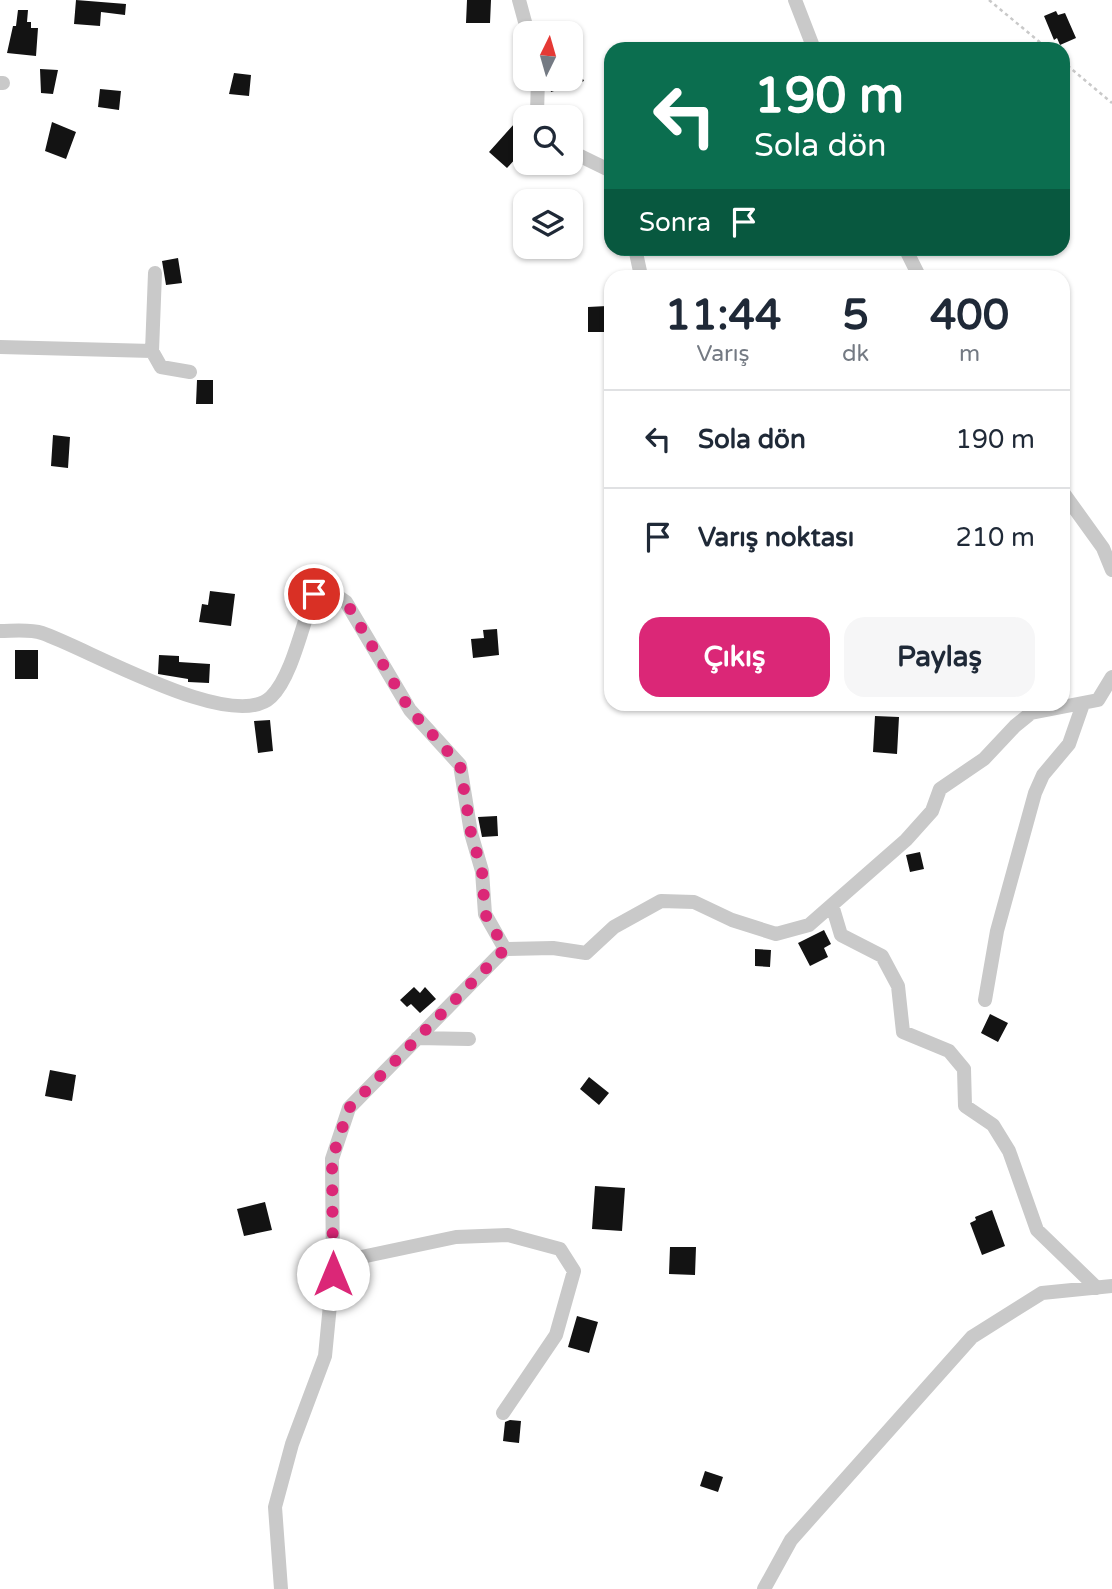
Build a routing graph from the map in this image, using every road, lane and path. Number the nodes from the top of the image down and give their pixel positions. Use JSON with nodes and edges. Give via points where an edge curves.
{"nodes":[{"id":1,"x":519,"y":0,"type":"edge"},
{"id":2,"x":795,"y":0,"type":"edge"},
{"id":3,"x":989,"y":0,"type":"edge"},
{"id":4,"x":525,"y":21,"type":"edge"},
{"id":5,"x":811,"y":42,"type":"edge"},
{"id":6,"x":1040,"y":42,"type":"edge"},
{"id":7,"x":1070,"y":68,"type":"edge"},
{"id":8,"x":1112,"y":103,"type":"edge"},
{"id":9,"x":583,"y":157,"type":"edge"},
{"id":10,"x":604,"y":167,"type":"edge"},
{"id":11,"x":155,"y":273,"type":"dead end"},
{"id":12,"x":0,"y":347,"type":"edge"},
{"id":13,"x":152,"y":351,"type":"junction"},
{"id":14,"x":190,"y":372,"type":"dead end"},
{"id":15,"x":1070,"y":502,"type":"edge"},
{"id":16,"x":1112,"y":569,"type":"edge"},
{"id":17,"x":0,"y":631,"type":"edge"},
{"id":18,"x":1112,"y":677,"type":"edge"},
{"id":19,"x":1083,"y":704,"type":"junction"},
{"id":20,"x":1070,"y":706,"type":"edge"},
{"id":21,"x":1043,"y":711,"type":"edge"},
{"id":22,"x":832,"y":905,"type":"junction"},
{"id":23,"x":505,"y":949,"type":"junction"},
{"id":24,"x":985,"y":1000,"type":"dead end"},
{"id":25,"x":417,"y":1038,"type":"junction"},
{"id":26,"x":469,"y":1039,"type":"dead end"},
{"id":27,"x":333,"y":1263,"type":"junction"},
{"id":28,"x":1105,"y":1287,"type":"edge"},
{"id":29,"x":503,"y":1413,"type":"dead end"},
{"id":30,"x":281,"y":1589,"type":"edge"},
{"id":31,"x":764,"y":1589,"type":"edge"}],
"edges":[{"from":1,"to":4,"type":"street"},
{"from":2,"to":5,"type":"street"},
{"from":3,"to":6,"type":"path"},
{"from":7,"to":8,"type":"path"},
{"from":9,"to":10,"type":"street"},
{"from":11,"to":13,"type":"street"},
{"from":12,"to":13,"type":"street"},
{"from":13,"to":14,"type":"street","via":[[161,367]]},
{"from":15,"to":16,"type":"street","via":[[1103,548]]},
{"from":17,"to":23,"type":"street","via":[[40,632],[139,678],[190,695],[237,707],[261,705],[274,695],[290,662],[314,594],[330,592],[346,602],[410,710],[460,765],[482,871],[485,914]]},
{"from":18,"to":19,"type":"street","via":[[1098,700]]},
{"from":19,"to":20,"type":"street"},
{"from":19,"to":24,"type":"street","via":[[1069,744],[1035,793],[998,931]]},
{"from":21,"to":22,"type":"street","via":[[1031,713],[984,759],[940,789],[932,811],[906,840]]},
{"from":22,"to":23,"type":"street","via":[[809,925],[776,934],[694,902],[662,901],[614,927],[586,953]]},
{"from":22,"to":28,"type":"street","via":[[841,935],[882,956],[898,986],[903,1031],[949,1051],[964,1069],[965,1105],[993,1125],[1009,1151],[1037,1230]]},
{"from":23,"to":25,"type":"street"},
{"from":25,"to":26,"type":"street"},
{"from":25,"to":27,"type":"street","via":[[349,1108],[332,1159]]},
{"from":27,"to":29,"type":"street","via":[[456,1237],[508,1235],[560,1249],[574,1271],[556,1335]]},
{"from":27,"to":30,"type":"street","via":[[325,1356],[292,1444],[275,1507]]},
{"from":28,"to":31,"type":"street","via":[[1042,1293],[972,1337],[791,1540]]}]}
